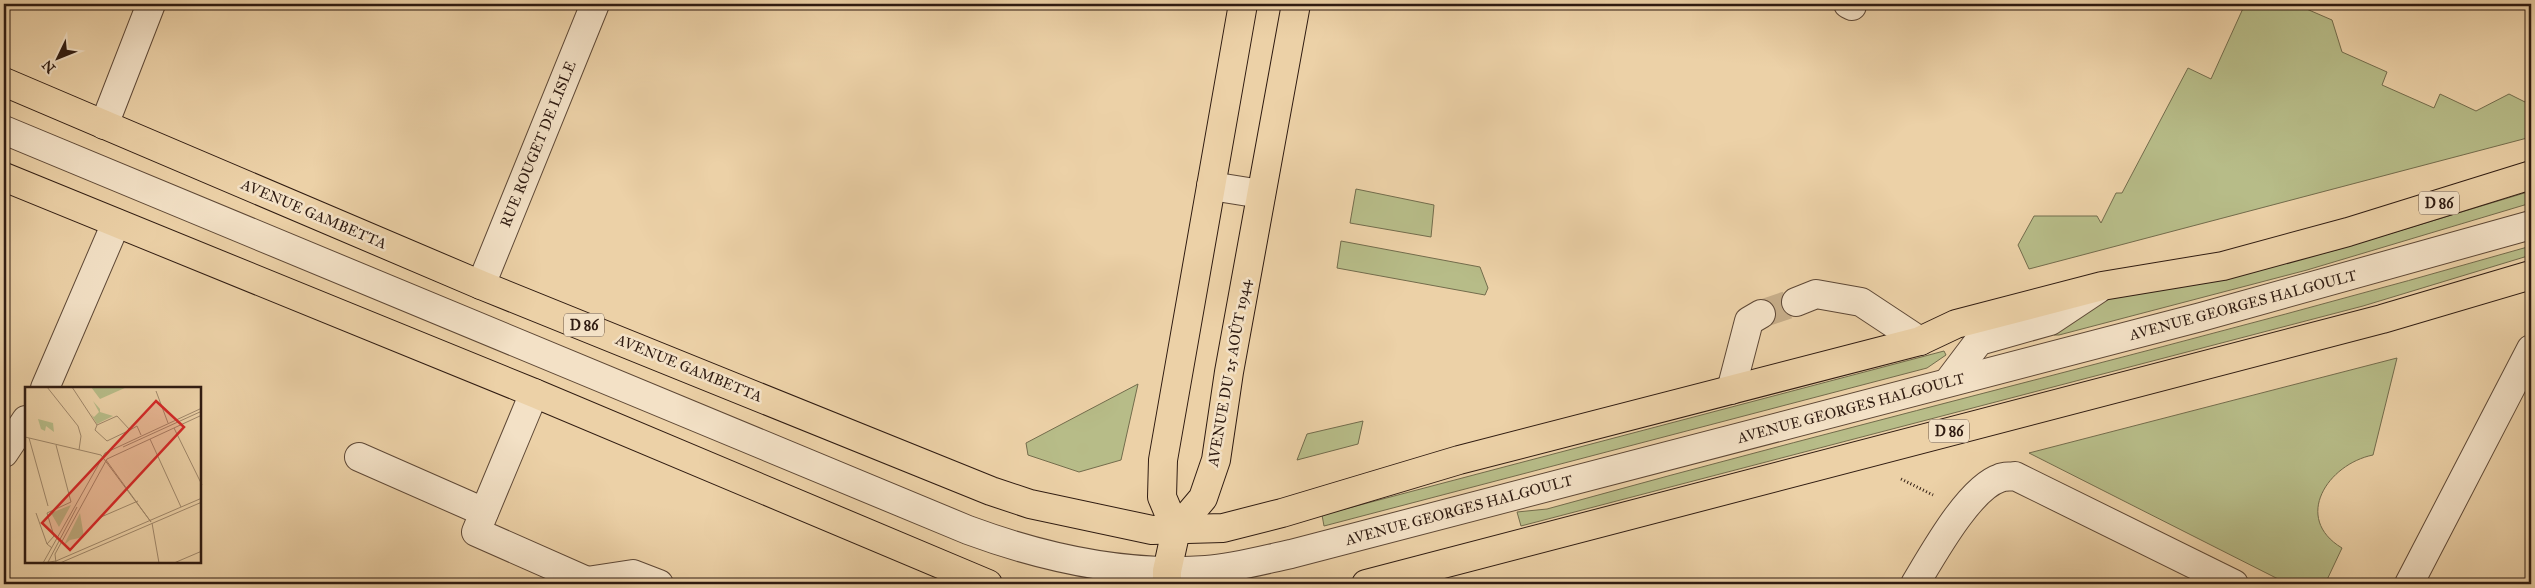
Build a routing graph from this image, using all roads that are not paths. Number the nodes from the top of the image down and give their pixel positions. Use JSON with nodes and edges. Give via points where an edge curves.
{"nodes":[{"id":1,"x":151,"y":4,"type":"edge"},
{"id":2,"x":595,"y":4,"type":"edge"},
{"id":3,"x":1243,"y":4,"type":"edge"},
{"id":4,"x":1296,"y":4,"type":"edge"},
{"id":5,"x":4,"y":82,"type":"edge"},
{"id":6,"x":104,"y":125,"type":"junction"},
{"id":7,"x":4,"y":130,"type":"edge"},
{"id":8,"x":2531,"y":175,"type":"edge"},
{"id":9,"x":4,"y":177,"type":"edge"},
{"id":10,"x":1211,"y":186,"type":"junction"},
{"id":11,"x":1261,"y":194,"type":"junction"},
{"id":12,"x":116,"y":222,"type":"junction"},
{"id":13,"x":2531,"y":224,"type":"edge"},
{"id":14,"x":2531,"y":275,"type":"edge"},
{"id":15,"x":481,"y":285,"type":"junction"},
{"id":16,"x":2102,"y":286,"type":"junction"},
{"id":17,"x":1796,"y":302,"type":"tunnel mouth"},
{"id":18,"x":1762,"y":314,"type":"tunnel mouth"},
{"id":19,"x":1920,"y":341,"type":"junction"},
{"id":20,"x":2531,"y":349,"type":"edge"},
{"id":21,"x":1948,"y":382,"type":"junction"},
{"id":22,"x":45,"y":387,"type":"edge"},
{"id":23,"x":1731,"y":390,"type":"junction"},
{"id":24,"x":534,"y":393,"type":"junction"},
{"id":25,"x":25,"y":422,"type":"edge"},
{"id":26,"x":4,"y":453,"type":"edge"},
{"id":27,"x":358,"y":457,"type":"dead end"},
{"id":28,"x":484,"y":512,"type":"junction"},
{"id":29,"x":1176,"y":530,"type":"junction"},
{"id":30,"x":1167,"y":578,"type":"edge"},
{"id":31,"x":586,"y":582,"type":"edge"},
{"id":32,"x":659,"y":584,"type":"edge"},
{"id":33,"x":988,"y":584,"type":"edge"},
{"id":34,"x":1366,"y":584,"type":"edge"},
{"id":35,"x":1915,"y":584,"type":"edge"},
{"id":36,"x":2234,"y":584,"type":"edge"},
{"id":37,"x":2409,"y":584,"type":"edge"}],
"edges":[{"from":1,"to":6,"type":"street"},
{"from":2,"to":15,"type":"street","name":"RUE ROUGET DE LISLE"},
{"from":3,"to":10,"type":"main road"},
{"from":4,"to":11,"type":"main road","name":"AVENUE DU 25 AOÛT 1944"},
{"from":5,"to":6,"type":"main road","name":"AVENUE GAMBETTA","number":"D 86"},
{"from":6,"to":15,"type":"main road","name":"AVENUE GAMBETTA","number":"D 86"},
{"from":7,"to":30,"type":"street","via":[[968,530],[1013,547]]},
{"from":8,"to":16,"type":"main road","number":"D 86","via":[[2348,232],[2223,266]]},
{"from":9,"to":12,"type":"main road"},
{"from":10,"to":11,"type":"street"},
{"from":10,"to":29,"type":"main road","via":[[1163,460],[1162,497]]},
{"from":11,"to":29,"type":"main road","name":"AVENUE DU 25 AOÛT 1944","via":[[1216,460],[1203,498]]},
{"from":12,"to":22,"type":"street"},
{"from":12,"to":24,"type":"main road"},
{"from":13,"to":21,"type":"street","name":"AVENUE GEORGES HALGOULT","via":[[2201,317]]},
{"from":14,"to":34,"type":"main road","number":"D 86","via":[[2382,319]]},
{"from":15,"to":29,"type":"main road","name":"AVENUE GAMBETTA","number":"D 86","via":[[1010,498],[1152,530]]},
{"from":16,"to":19,"type":"main road","number":"D 86","via":[[1956,324]]},
{"from":16,"to":21,"type":"street","via":[[2050,321],[1979,340]]},
{"from":17,"to":19,"type":"street","via":[[1816,294],[1861,302]]},
{"from":18,"to":23,"type":"street","via":[[1749,321]]},
{"from":19,"to":23,"type":"main road","number":"D 86"},
{"from":20,"to":37,"type":"street"},
{"from":21,"to":30,"type":"street","name":"AVENUE GEORGES HALGOULT","via":[[1291,554]]},
{"from":23,"to":29,"type":"main road","name":"AVENUE GAMBETTA","number":"D 86","via":[[1459,460],[1223,528]]},
{"from":24,"to":28,"type":"street"},
{"from":24,"to":33,"type":"main road"},
{"from":25,"to":26,"type":"street"},
{"from":27,"to":28,"type":"street"},
{"from":28,"to":31,"type":"street","via":[[476,532]]},
{"from":29,"to":30,"type":"main road"},
{"from":31,"to":32,"type":"street","via":[[633,574]]},
{"from":35,"to":36,"type":"street","via":[[1966,505],[1988,485],[2000,478],[2015,476]]}]}
